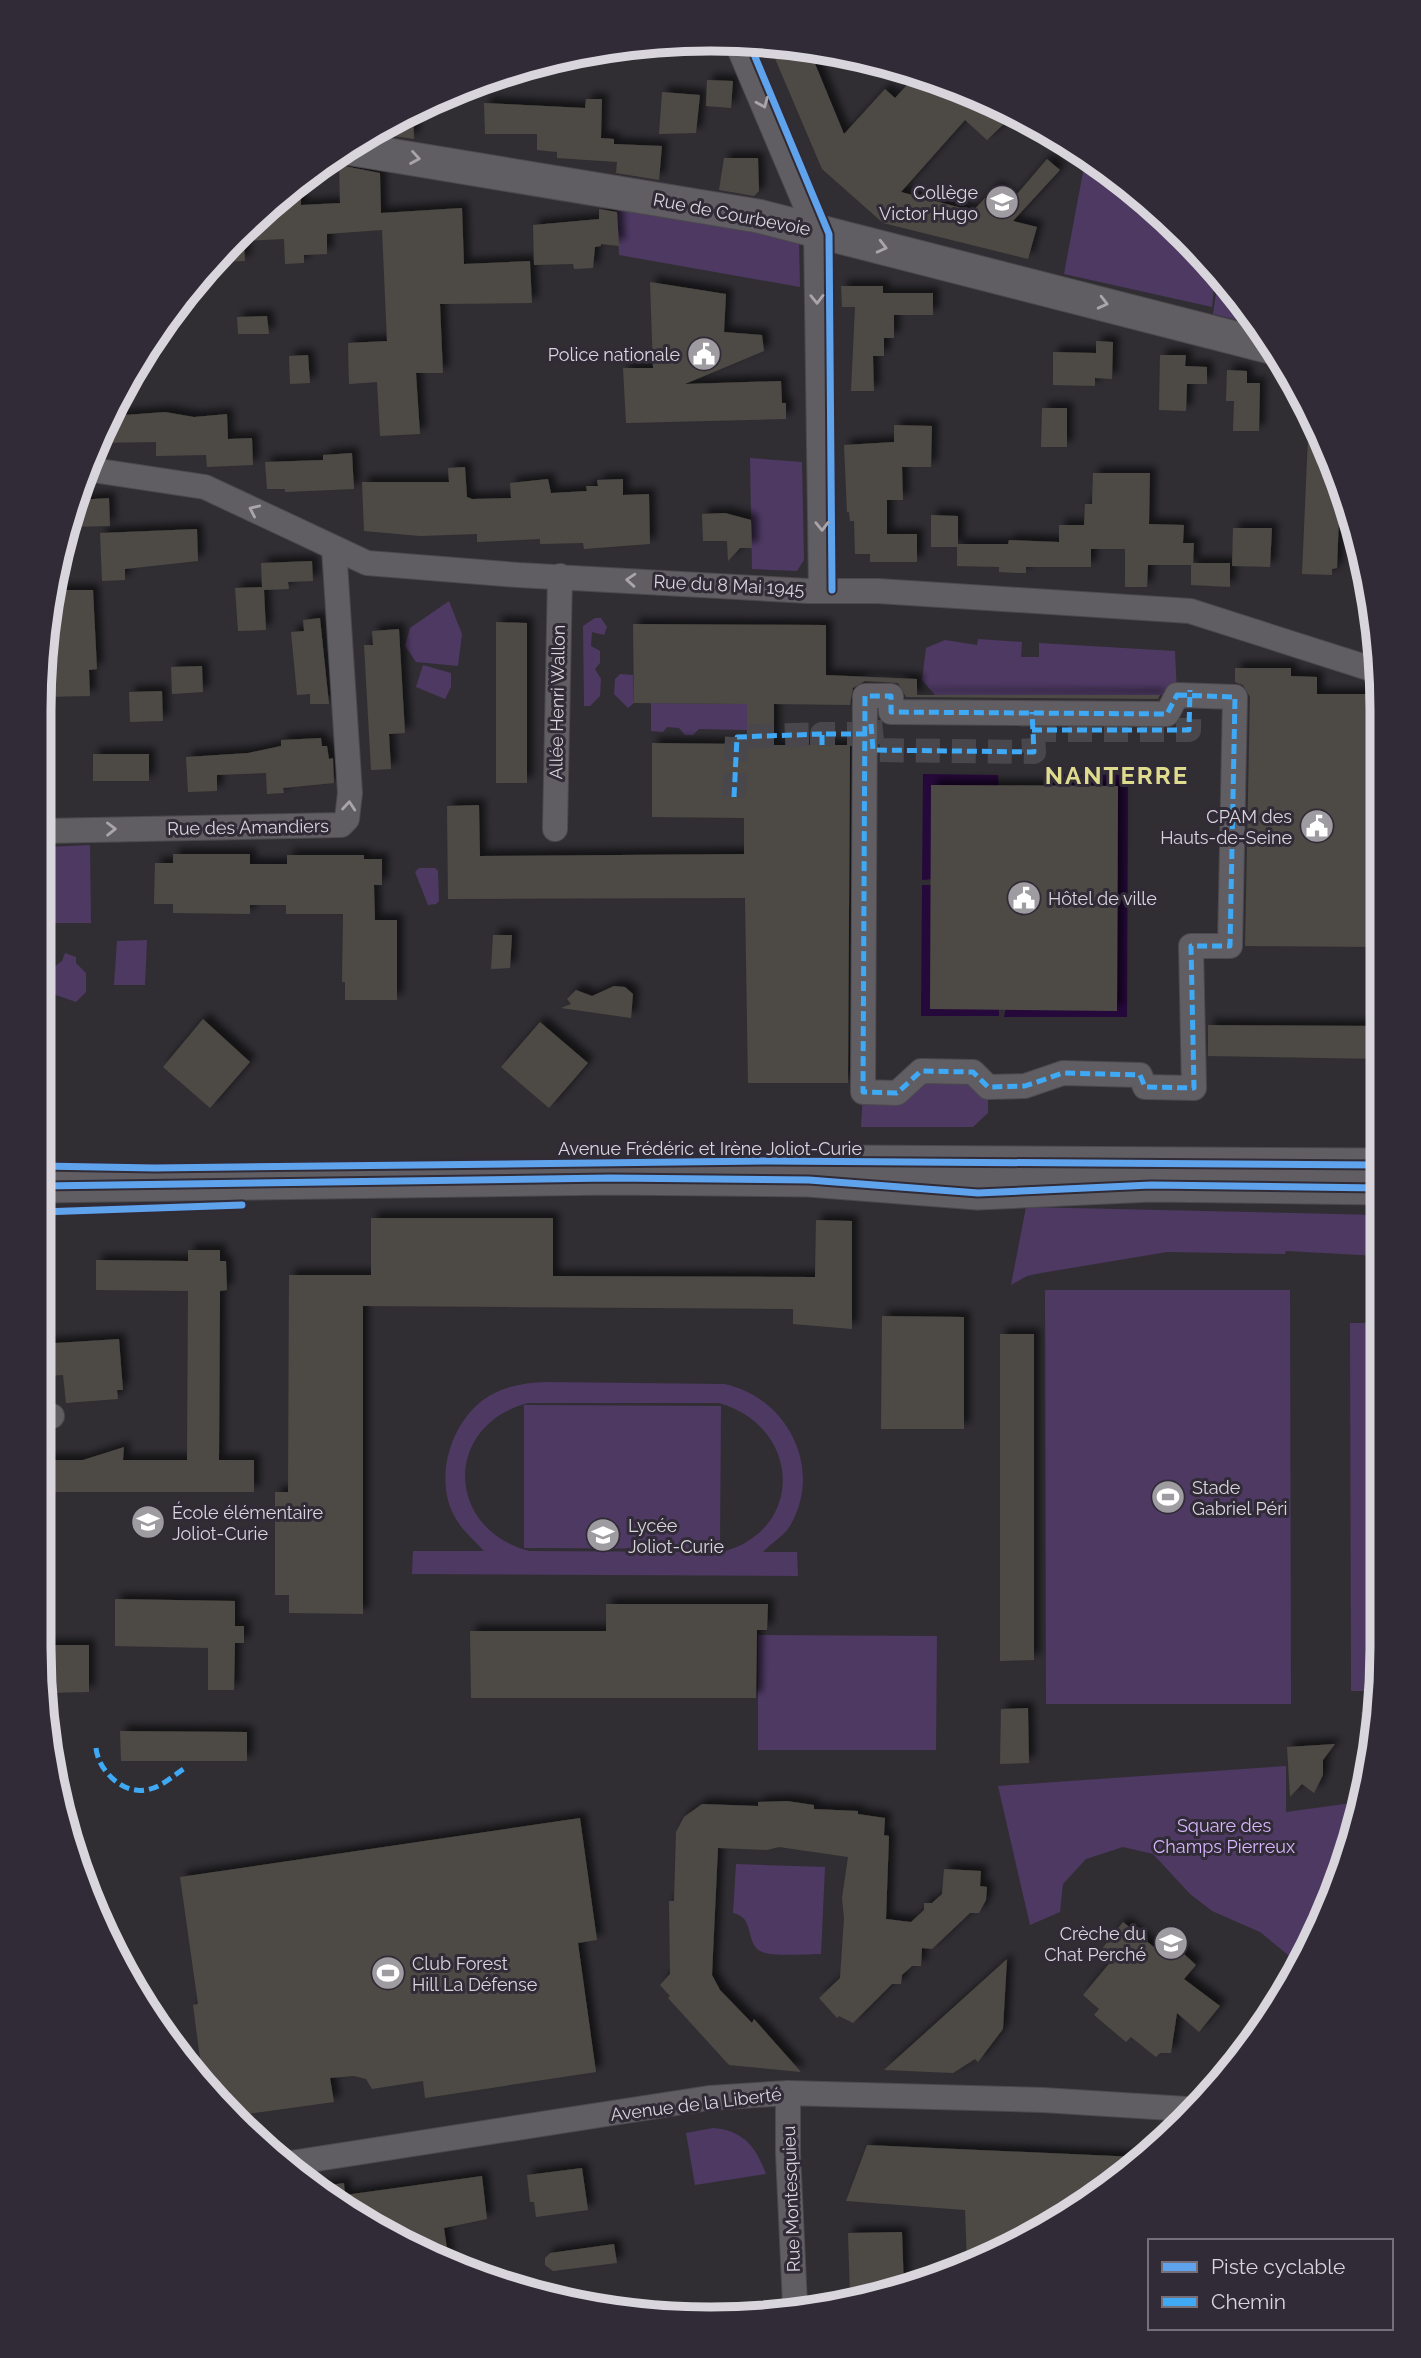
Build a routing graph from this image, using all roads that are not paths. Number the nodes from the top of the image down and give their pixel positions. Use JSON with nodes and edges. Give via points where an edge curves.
{"nodes":[{"id":1,"x":741,"y":52,"type":"edge"},
{"id":2,"x":362,"y":151,"type":"edge"},
{"id":3,"x":816,"y":230,"type":"junction"},
{"id":4,"x":1259,"y":344,"type":"edge"},
{"id":5,"x":97,"y":470,"type":"edge"},
{"id":6,"x":334,"y":548,"type":"junction"},
{"id":7,"x":560,"y":576,"type":"junction"},
{"id":8,"x":821,"y":590,"type":"junction"},
{"id":9,"x":1369,"y":668,"type":"edge"},
{"id":10,"x":875,"y":696,"type":"joint"},
{"id":11,"x":555,"y":829,"type":"dead end"},
{"id":12,"x":51,"y":831,"type":"edge"},
{"id":13,"x":1370,"y":1165,"type":"edge"},
{"id":14,"x":51,"y":1166,"type":"edge"},
{"id":15,"x":51,"y":1186,"type":"edge"},
{"id":16,"x":1370,"y":1188,"type":"edge"},
{"id":17,"x":788,"y":2092,"type":"junction"},
{"id":18,"x":1182,"y":2108,"type":"edge"},
{"id":19,"x":299,"y":2163,"type":"edge"},
{"id":20,"x":795,"y":2302,"type":"edge"}],
"edges":[{"from":1,"to":3,"type":"street","one_way":true},
{"from":2,"to":3,"type":"main road","name":"Rue de Courbevoie","one_way":true,"via":[[758,216]]},
{"from":3,"to":4,"type":"main road","name":"Rue de Courbevoie","one_way":true},
{"from":3,"to":8,"type":"street","one_way":true},
{"from":6,"to":5,"type":"street","name":"Rue du 8 Mai 1945","one_way":true,"via":[[205,487]]},
{"from":6,"to":7,"type":"street","name":"Rue du 8 Mai 1945","via":[[367,563]]},
{"from":12,"to":6,"type":"street","name":"Rue des Amandiers","one_way":true,"via":[[341,825],[347,819],[350,793]]},
{"from":8,"to":7,"type":"street","name":"Rue du 8 Mai 1945","one_way":true},
{"from":7,"to":11,"type":"street","name":"Allée Henri Wallon"},
{"from":8,"to":9,"type":"street","name":"Rue du 8 Mai 1945","via":[[1190,611]]},
{"from":10,"to":10,"type":"street","via":[[865,696],[863,754],[863,1092],[897,1093],[921,1071],[974,1072],[988,1087],[1025,1086],[1063,1073],[1140,1075],[1146,1087],[1194,1088],[1191,946],[1230,946],[1235,697],[1177,695],[1167,713],[1153,713],[891,712],[891,696]]},
{"from":13,"to":14,"type":"main road","name":"Avenue Frédéric et Irène Joliot-Curie","via":[[769,1161]]},
{"from":15,"to":16,"type":"main road","name":"Avenue Frédéric et Irène Joliot-Curie","via":[[622,1178],[809,1180],[978,1193],[1152,1185]]},
{"from":17,"to":18,"type":"street","name":"Avenue de la Liberté"},
{"from":17,"to":19,"type":"street","name":"Avenue de la Liberté","via":[[709,2098]]},
{"from":17,"to":20,"type":"street","name":"Rue Montesquieu"}]}
